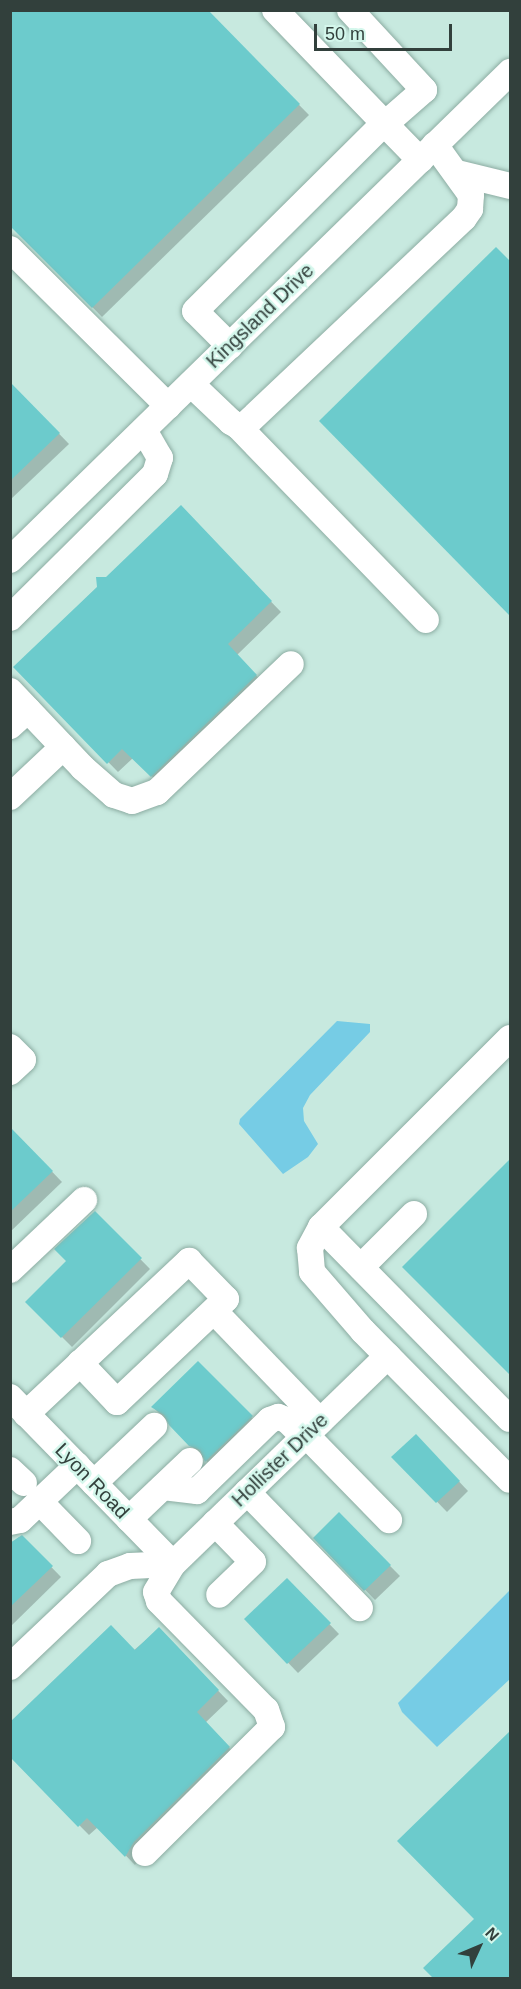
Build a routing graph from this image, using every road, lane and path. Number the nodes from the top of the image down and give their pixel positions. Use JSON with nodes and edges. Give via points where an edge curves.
{"nodes":[{"id":1,"x":275,"y":10,"type":"edge"},
{"id":2,"x":350,"y":10,"type":"edge"},
{"id":3,"x":510,"y":72,"type":"edge"},
{"id":4,"x":384,"y":124,"type":"junction"},
{"id":5,"x":428,"y":153,"type":"junction"},
{"id":6,"x":457,"y":173,"type":"junction"},
{"id":7,"x":510,"y":186,"type":"edge"},
{"id":8,"x":10,"y":249,"type":"edge"},
{"id":9,"x":230,"y":346,"type":"junction"},
{"id":10,"x":191,"y":384,"type":"junction"},
{"id":11,"x":168,"y":406,"type":"junction"},
{"id":12,"x":238,"y":426,"type":"junction"},
{"id":13,"x":144,"y":430,"type":"junction"},
{"id":14,"x":10,"y":560,"type":"edge"},
{"id":15,"x":10,"y":618,"type":"edge"},
{"id":16,"x":426,"y":620,"type":"dead end"},
{"id":17,"x":291,"y":664,"type":"dead end"},
{"id":18,"x":10,"y":691,"type":"edge"},
{"id":19,"x":19,"y":718,"type":"edge"},
{"id":20,"x":63,"y":747,"type":"junction"},
{"id":21,"x":10,"y":797,"type":"edge"},
{"id":22,"x":510,"y":1038,"type":"edge"},
{"id":23,"x":10,"y":1047,"type":"edge"},
{"id":24,"x":10,"y":1072,"type":"edge"},
{"id":25,"x":84,"y":1200,"type":"dead end"},
{"id":26,"x":414,"y":1214,"type":"dead end"},
{"id":27,"x":321,"y":1227,"type":"junction"},
{"id":28,"x":361,"y":1267,"type":"junction"},
{"id":29,"x":10,"y":1270,"type":"edge"},
{"id":30,"x":214,"y":1311,"type":"junction"},
{"id":31,"x":388,"y":1356,"type":"junction"},
{"id":32,"x":80,"y":1363,"type":"junction"},
{"id":33,"x":17,"y":1410,"type":"edge"},
{"id":34,"x":510,"y":1419,"type":"edge"},
{"id":35,"x":154,"y":1426,"type":"dead end"},
{"id":36,"x":310,"y":1431,"type":"junction"},
{"id":37,"x":190,"y":1461,"type":"dead end"},
{"id":38,"x":86,"y":1474,"type":"junction"},
{"id":39,"x":510,"y":1480,"type":"edge"},
{"id":40,"x":25,"y":1485,"type":"edge"},
{"id":41,"x":163,"y":1487,"type":"junction"},
{"id":42,"x":247,"y":1492,"type":"junction"},
{"id":43,"x":129,"y":1519,"type":"junction"},
{"id":44,"x":389,"y":1520,"type":"dead end"},
{"id":45,"x":10,"y":1522,"type":"edge"},
{"id":46,"x":215,"y":1523,"type":"junction"},
{"id":47,"x":78,"y":1541,"type":"dead end"},
{"id":48,"x":173,"y":1564,"type":"junction"},
{"id":49,"x":219,"y":1595,"type":"dead end"},
{"id":50,"x":360,"y":1608,"type":"dead end"},
{"id":51,"x":10,"y":1667,"type":"edge"},
{"id":52,"x":145,"y":1853,"type":"dead end"}],
"edges":[{"from":1,"to":4,"type":"street"},
{"from":2,"to":4,"type":"street","via":[[424,90]]},
{"from":3,"to":5,"type":"street","name":"Kingsland Drive"},
{"from":4,"to":5,"type":"street"},
{"from":4,"to":9,"type":"street","via":[[195,311]]},
{"from":5,"to":6,"type":"street"},
{"from":5,"to":9,"type":"street","name":"Kingsland Drive"},
{"from":6,"to":7,"type":"street"},
{"from":6,"to":12,"type":"street","via":[[471,195],[464,218],[254,419]]},
{"from":8,"to":11,"type":"street"},
{"from":9,"to":10,"type":"street","name":"Kingsland Drive"},
{"from":10,"to":11,"type":"street","name":"Kingsland Drive"},
{"from":10,"to":12,"type":"street"},
{"from":11,"to":13,"type":"street","name":"Kingsland Drive"},
{"from":12,"to":16,"type":"street"},
{"from":13,"to":14,"type":"street","name":"Kingsland Drive"},
{"from":13,"to":15,"type":"street","via":[[160,458],[155,474]]},
{"from":17,"to":20,"type":"street","via":[[157,792],[132,801],[114,795]]},
{"from":18,"to":19,"type":"street"},
{"from":19,"to":20,"type":"street"},
{"from":20,"to":21,"type":"street"},
{"from":22,"to":27,"type":"street"},
{"from":23,"to":24,"type":"street","via":[[23,1060]]},
{"from":25,"to":29,"type":"street"},
{"from":26,"to":28,"type":"street"},
{"from":27,"to":28,"type":"street"},
{"from":27,"to":31,"type":"street","via":[[310,1248],[312,1272]]},
{"from":28,"to":34,"type":"street"},
{"from":30,"to":32,"type":"street","via":[[117,1402]]},
{"from":30,"to":32,"type":"street","via":[[226,1299],[189,1261]]},
{"from":30,"to":36,"type":"street"},
{"from":31,"to":36,"type":"street","name":"Hollister Drive"},
{"from":31,"to":39,"type":"street"},
{"from":32,"to":33,"type":"street"},
{"from":33,"to":38,"type":"street","name":"Lyon Road"},
{"from":35,"to":38,"type":"street"},
{"from":36,"to":41,"type":"street","via":[[278,1417],[270,1420],[197,1491]]},
{"from":36,"to":42,"type":"street","name":"Hollister Drive"},
{"from":36,"to":44,"type":"street"},
{"from":37,"to":41,"type":"street"},
{"from":38,"to":40,"type":"street"},
{"from":38,"to":43,"type":"street","name":"Lyon Road"},
{"from":40,"to":45,"type":"street","via":[[20,1520]]},
{"from":40,"to":47,"type":"street"},
{"from":41,"to":43,"type":"street"},
{"from":42,"to":46,"type":"street","name":"Hollister Drive"},
{"from":42,"to":50,"type":"street"},
{"from":43,"to":48,"type":"street","name":"Lyon Road"},
{"from":46,"to":48,"type":"street","name":"Hollister Drive"},
{"from":46,"to":49,"type":"street","via":[[253,1562]]},
{"from":48,"to":51,"type":"street","via":[[130,1566],[108,1574]]},
{"from":48,"to":52,"type":"street","name":"Hollister Drive","via":[[156,1592],[159,1601],[266,1710],[272,1727]]}]}
